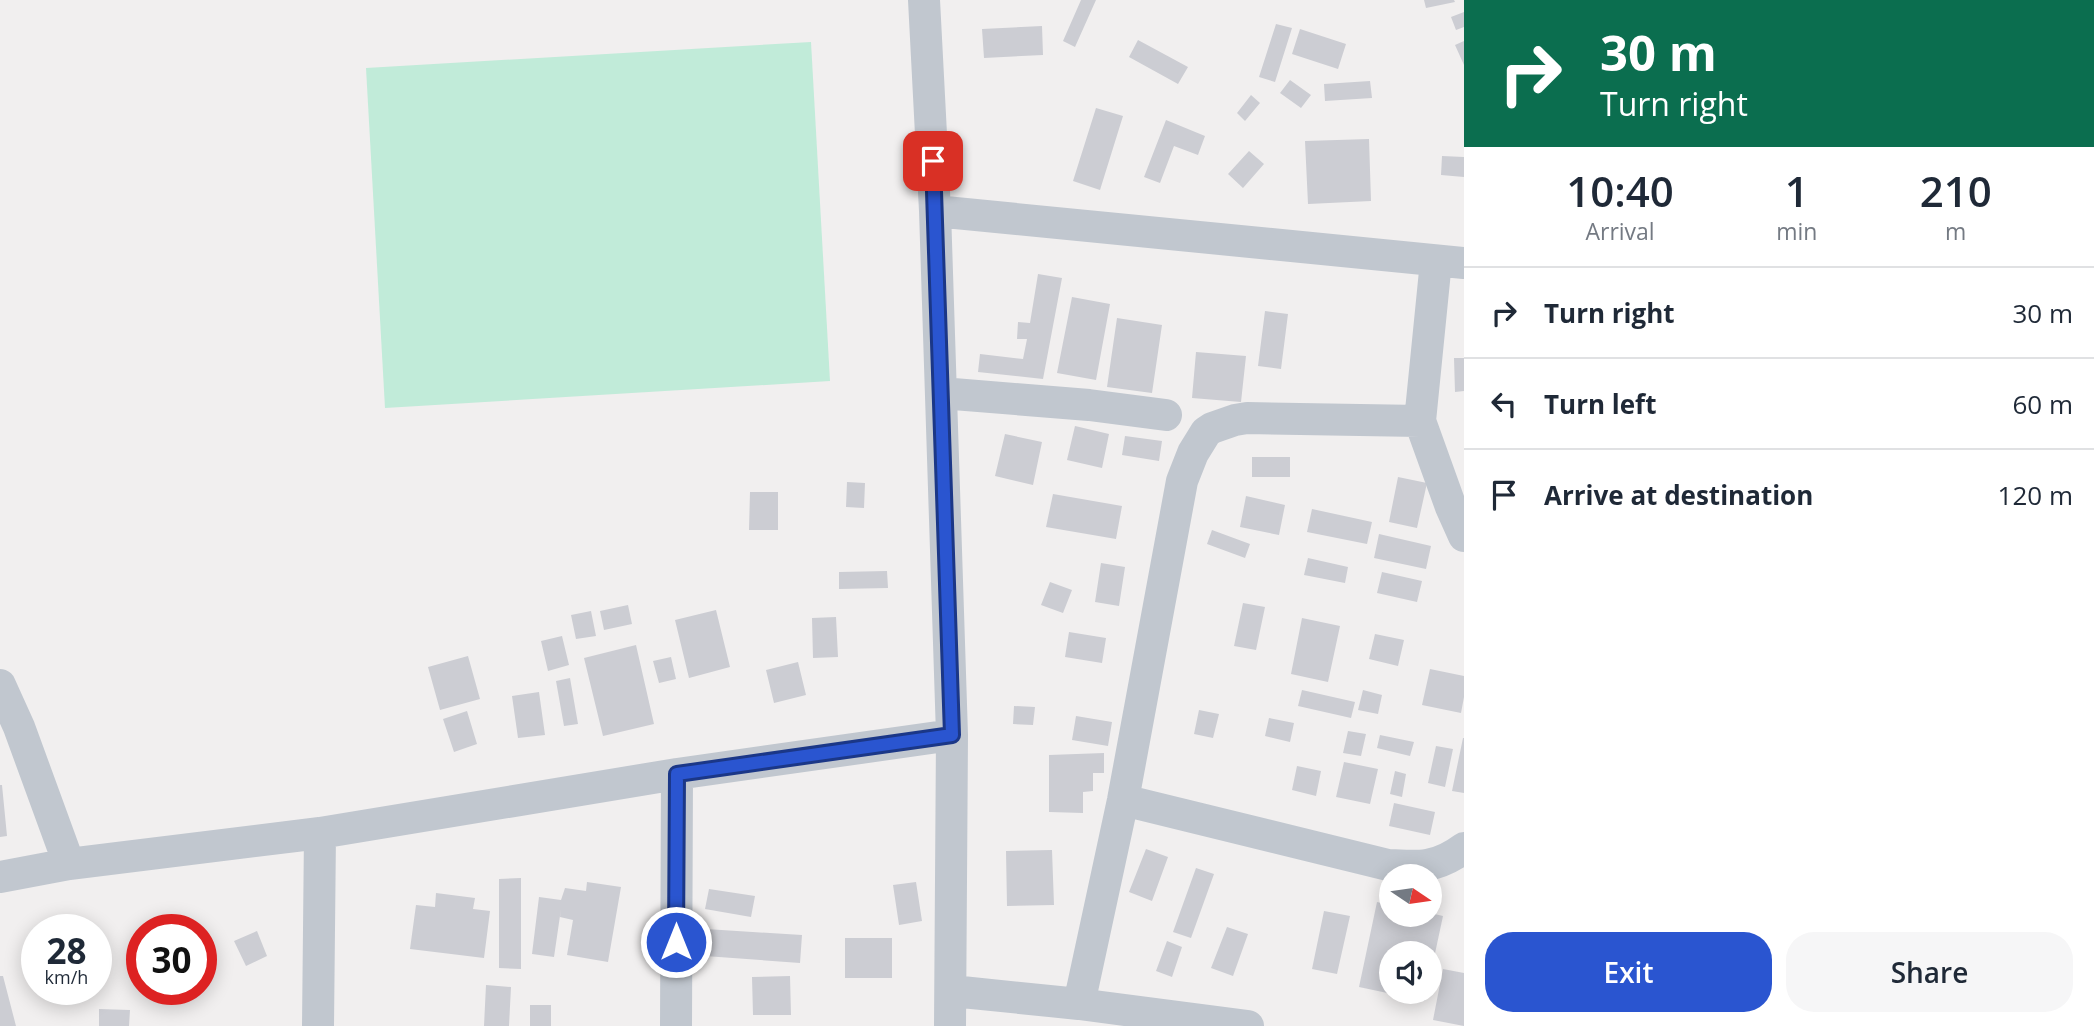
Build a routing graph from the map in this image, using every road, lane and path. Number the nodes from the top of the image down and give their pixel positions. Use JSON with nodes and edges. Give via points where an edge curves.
{"nodes":[{"id":1,"x":924,"y":0,"type":"edge"},
{"id":2,"x":935,"y":211,"type":"junction"},
{"id":3,"x":1450,"y":262,"type":"edge"},
{"id":4,"x":941,"y":393,"type":"junction"},
{"id":5,"x":1166,"y":415,"type":"dead end"},
{"id":6,"x":1420,"y":421,"type":"junction"},
{"id":7,"x":1464,"y":536,"type":"edge"},
{"id":8,"x":0,"y":685,"type":"edge"},
{"id":9,"x":952,"y":735,"type":"junction"},
{"id":10,"x":677,"y":774,"type":"junction"},
{"id":11,"x":1123,"y":800,"type":"junction"},
{"id":12,"x":320,"y":833,"type":"junction"},
{"id":13,"x":1464,"y":848,"type":"edge"},
{"id":14,"x":69,"y":864,"type":"junction"},
{"id":15,"x":0,"y":877,"type":"edge"},
{"id":16,"x":952,"y":991,"type":"junction"},
{"id":17,"x":1079,"y":1004,"type":"junction"},
{"id":18,"x":318,"y":1026,"type":"edge"},
{"id":19,"x":676,"y":1026,"type":"edge"},
{"id":20,"x":950,"y":1026,"type":"edge"},
{"id":21,"x":1248,"y":1026,"type":"edge"}],
"edges":[{"from":1,"to":2,"type":"street"},
{"from":2,"to":3,"type":"street"},
{"from":2,"to":4,"type":"street"},
{"from":3,"to":6,"type":"street"},
{"from":4,"to":5,"type":"street"},
{"from":4,"to":9,"type":"street"},
{"from":6,"to":7,"type":"street"},
{"from":6,"to":11,"type":"street","via":[[1247,418],[1206,432],[1182,481]]},
{"from":8,"to":14,"type":"street"},
{"from":9,"to":10,"type":"street"},
{"from":9,"to":16,"type":"street"},
{"from":10,"to":12,"type":"street"},
{"from":10,"to":19,"type":"street"},
{"from":11,"to":13,"type":"street","via":[[1388,865],[1440,863]]},
{"from":11,"to":17,"type":"street"},
{"from":12,"to":14,"type":"street"},
{"from":12,"to":18,"type":"street"},
{"from":14,"to":15,"type":"street"},
{"from":16,"to":17,"type":"street"},
{"from":16,"to":20,"type":"street"},
{"from":17,"to":21,"type":"street"}]}
